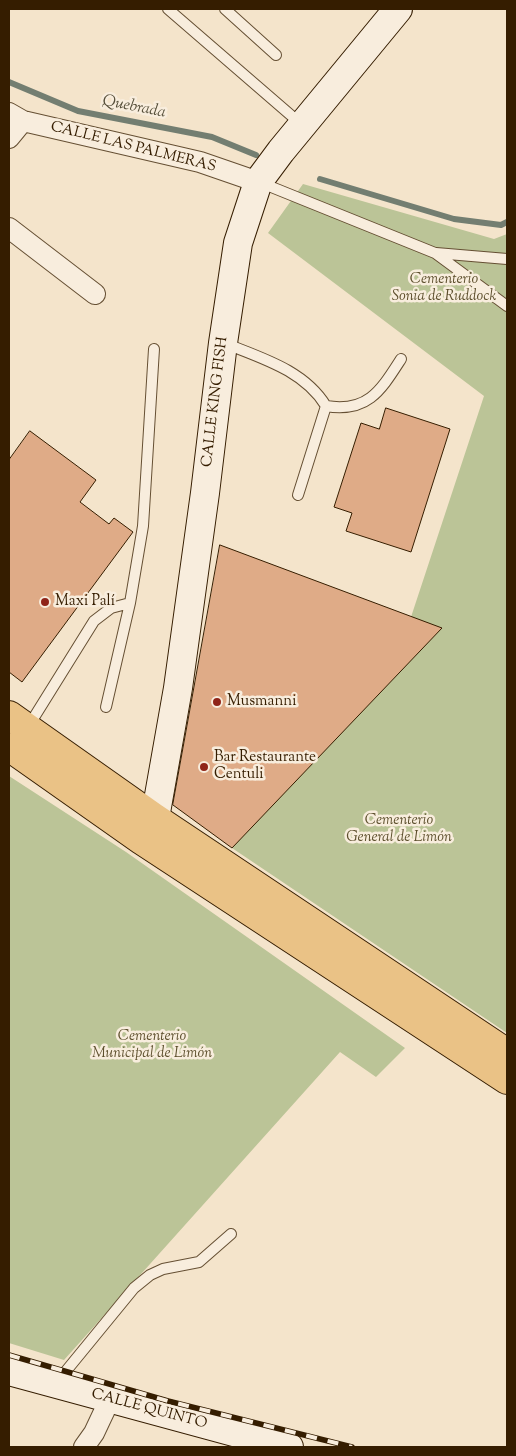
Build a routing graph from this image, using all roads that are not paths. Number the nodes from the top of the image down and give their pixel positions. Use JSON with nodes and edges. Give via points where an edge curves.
{"nodes":[{"id":1,"x":168,"y":9,"type":"edge"},
{"id":2,"x":224,"y":9,"type":"edge"},
{"id":3,"x":398,"y":9,"type":"edge"},
{"id":4,"x":276,"y":55,"type":"dead end"},
{"id":5,"x":16,"y":117,"type":"edge"},
{"id":6,"x":302,"y":125,"type":"junction"},
{"id":7,"x":9,"y":138,"type":"edge"},
{"id":8,"x":258,"y":182,"type":"junction"},
{"id":9,"x":9,"y":228,"type":"edge"},
{"id":10,"x":435,"y":253,"type":"junction"},
{"id":11,"x":507,"y":259,"type":"edge"},
{"id":12,"x":95,"y":294,"type":"dead end"},
{"id":13,"x":507,"y":306,"type":"edge"},
{"id":14,"x":223,"y":343,"type":"junction"},
{"id":15,"x":154,"y":349,"type":"dead end"},
{"id":16,"x":400,"y":359,"type":"dead end"},
{"id":17,"x":326,"y":406,"type":"junction"},
{"id":18,"x":298,"y":495,"type":"dead end"},
{"id":19,"x":130,"y":602,"type":"junction"},
{"id":20,"x":106,"y":707,"type":"dead end"},
{"id":21,"x":18,"y":721,"type":"edge"},
{"id":22,"x":9,"y":747,"type":"edge"},
{"id":23,"x":148,"y":829,"type":"junction"},
{"id":24,"x":507,"y":1053,"type":"edge"},
{"id":25,"x":507,"y":1080,"type":"edge"},
{"id":26,"x":231,"y":1234,"type":"dead end"},
{"id":27,"x":9,"y":1371,"type":"edge"},
{"id":28,"x":55,"y":1384,"type":"junction"},
{"id":29,"x":110,"y":1399,"type":"junction"},
{"id":30,"x":84,"y":1447,"type":"edge"},
{"id":31,"x":289,"y":1447,"type":"edge"}],
"edges":[{"from":1,"to":6,"type":"lane"},
{"from":2,"to":4,"type":"lane"},
{"from":3,"to":6,"type":"street","name":"CALLE KING FISH"},
{"from":5,"to":7,"type":"street"},
{"from":5,"to":8,"type":"street","name":"CALLE LAS PALMERAS","via":[[200,162]]},
{"from":6,"to":8,"type":"street","name":"CALLE KING FISH"},
{"from":8,"to":10,"type":"lane"},
{"from":8,"to":14,"type":"street","name":"CALLE KING FISH","via":[[238,242]]},
{"from":9,"to":12,"type":"street"},
{"from":10,"to":11,"type":"lane"},
{"from":10,"to":13,"type":"lane"},
{"from":14,"to":17,"type":"lane","via":[[290,371],[313,388]]},
{"from":14,"to":23,"type":"street","name":"CALLE KING FISH","via":[[178,688]]},
{"from":15,"to":19,"type":"lane","via":[[142,526]]},
{"from":16,"to":17,"type":"lane","via":[[383,386],[366,402],[351,407]]},
{"from":17,"to":18,"type":"lane"},
{"from":19,"to":20,"type":"lane"},
{"from":19,"to":21,"type":"lane","via":[[111,608],[94,620]]},
{"from":21,"to":23,"type":"highway"},
{"from":22,"to":23,"type":"highway"},
{"from":23,"to":24,"type":"highway"},
{"from":23,"to":25,"type":"highway"},
{"from":26,"to":28,"type":"lane","via":[[199,1262],[163,1269],[134,1288]]},
{"from":27,"to":28,"type":"street","name":"CALLE QUINTO"},
{"from":28,"to":29,"type":"street","name":"CALLE QUINTO"},
{"from":29,"to":30,"type":"street"},
{"from":29,"to":31,"type":"street","name":"CALLE QUINTO"}]}
